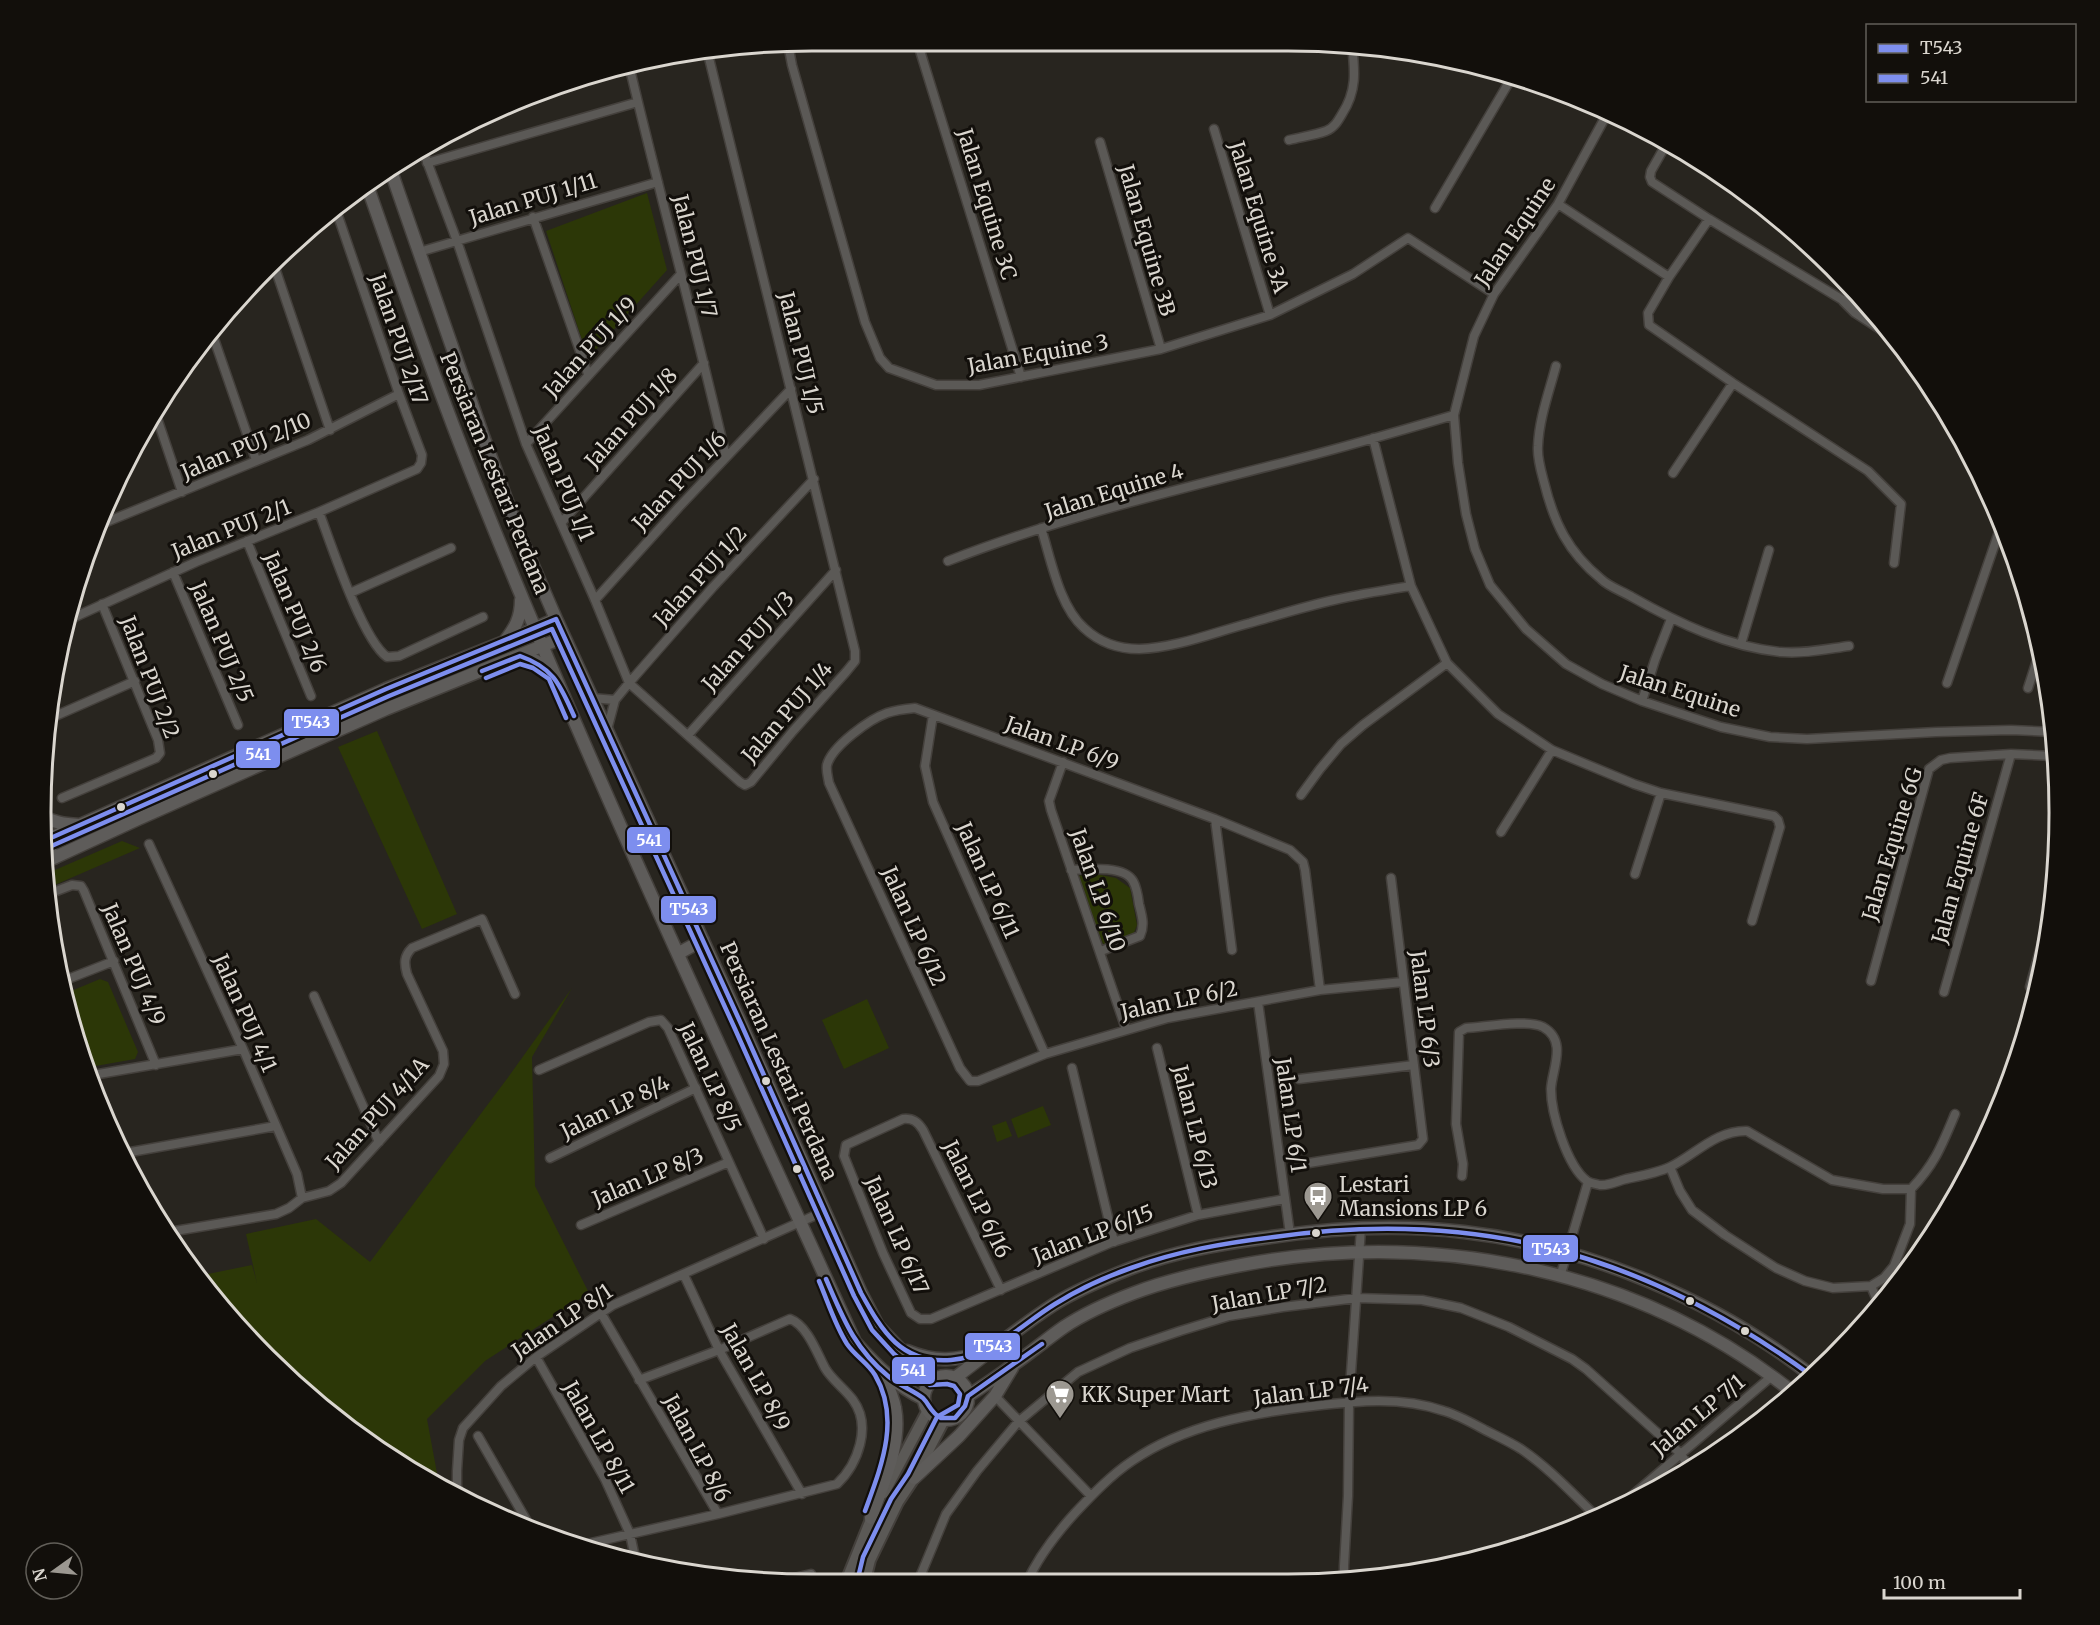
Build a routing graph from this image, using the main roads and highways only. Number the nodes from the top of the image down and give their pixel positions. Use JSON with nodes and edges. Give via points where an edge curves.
{"nodes":[{"id":1,"x":393,"y":177,"type":"edge"},
{"id":2,"x":371,"y":192,"type":"edge"},
{"id":3,"x":521,"y":592,"type":"junction"},
{"id":4,"x":556,"y":619,"type":"junction"},
{"id":5,"x":535,"y":628,"type":"junction"},
{"id":6,"x":564,"y":637,"type":"junction"},
{"id":7,"x":504,"y":642,"type":"junction"},
{"id":8,"x":542,"y":646,"type":"junction"},
{"id":9,"x":520,"y":656,"type":"junction"},
{"id":10,"x":555,"y":674,"type":"junction"},
{"id":11,"x":51,"y":821,"type":"edge"},
{"id":12,"x":80,"y":825,"type":"junction"},
{"id":13,"x":52,"y":835,"type":"edge"},
{"id":14,"x":53,"y":859,"type":"edge"},
{"id":15,"x":703,"y":940,"type":"junction"},
{"id":16,"x":679,"y":952,"type":"junction"},
{"id":17,"x":995,"y":1347,"type":"junction"},
{"id":18,"x":899,"y":1348,"type":"junction"},
{"id":19,"x":1014,"y":1364,"type":"junction"},
{"id":20,"x":880,"y":1369,"type":"junction"},
{"id":21,"x":1805,"y":1371,"type":"edge"},
{"id":22,"x":956,"y":1377,"type":"junction"},
{"id":23,"x":934,"y":1379,"type":"junction"},
{"id":24,"x":1787,"y":1388,"type":"edge"},
{"id":25,"x":968,"y":1396,"type":"junction"},
{"id":26,"x":926,"y":1405,"type":"junction"},
{"id":27,"x":914,"y":1478,"type":"road end"},
{"id":28,"x":871,"y":1518,"type":"road end"}],
"edges":[{"from":1,"to":4,"type":"main road","name":"Persiaran Lestari Perdana","via":[[490,457]]},
{"from":2,"to":3,"type":"main road","name":"Persiaran Lestari Perdana","via":[[443,400]]},
{"from":3,"to":5,"type":"main road","name":"Persiaran Lestari Perdana"},
{"from":3,"to":7,"type":"main road","via":[[521,613]]},
{"from":4,"to":5,"type":"main road"},
{"from":4,"to":6,"type":"main road","name":"Persiaran Lestari Perdana"},
{"from":5,"to":7,"type":"main road"},
{"from":5,"to":8,"type":"main road","name":"Persiaran Lestari Perdana"},
{"from":6,"to":8,"type":"main road"},
{"from":6,"to":15,"type":"main road","name":"Persiaran Lestari Perdana"},
{"from":7,"to":12,"type":"main road","via":[[386,689]]},
{"from":8,"to":9,"type":"main road"},
{"from":8,"to":10,"type":"main road","name":"Persiaran Lestari Perdana"},
{"from":9,"to":10,"type":"main road"},
{"from":9,"to":14,"type":"main road","via":[[386,709]]},
{"from":10,"to":16,"type":"main road","name":"Persiaran Lestari Perdana"},
{"from":11,"to":12,"type":"main road"},
{"from":12,"to":13,"type":"main road"},
{"from":15,"to":16,"type":"main road"},
{"from":15,"to":18,"type":"main road","name":"Persiaran Lestari Perdana","via":[[861,1293],[878,1326]]},
{"from":16,"to":20,"type":"main road","name":"Persiaran Lestari Perdana","via":[[855,1342]]},
{"from":17,"to":18,"type":"main road","via":[[950,1360],[925,1358]]},
{"from":17,"to":21,"type":"main road","via":[[1055,1304],[1159,1257],[1205,1246],[1361,1228],[1464,1232],[1568,1252],[1653,1283],[1724,1317]]},
{"from":17,"to":22,"type":"main road"},
{"from":18,"to":23,"type":"main road","name":"Persiaran Lestari Perdana"},
{"from":19,"to":24,"type":"main road","via":[[1065,1326],[1114,1302],[1210,1271],[1286,1257],[1359,1252],[1459,1255],[1600,1287],[1657,1309],[1711,1337]]},
{"from":19,"to":25,"type":"main road"},
{"from":19,"to":27,"type":"main road","via":[[995,1396]]},
{"from":20,"to":26,"type":"main road","name":"Persiaran Lestari Perdana"},
{"from":20,"to":28,"type":"main road","via":[[896,1409],[896,1428],[891,1459]]},
{"from":22,"to":23,"type":"main road"},
{"from":22,"to":25,"type":"main road","via":[[965,1385]]},
{"from":23,"to":26,"type":"main road","via":[[926,1388]]},
{"from":25,"to":26,"type":"main road","via":[[962,1414],[953,1419],[935,1417]]}]}
